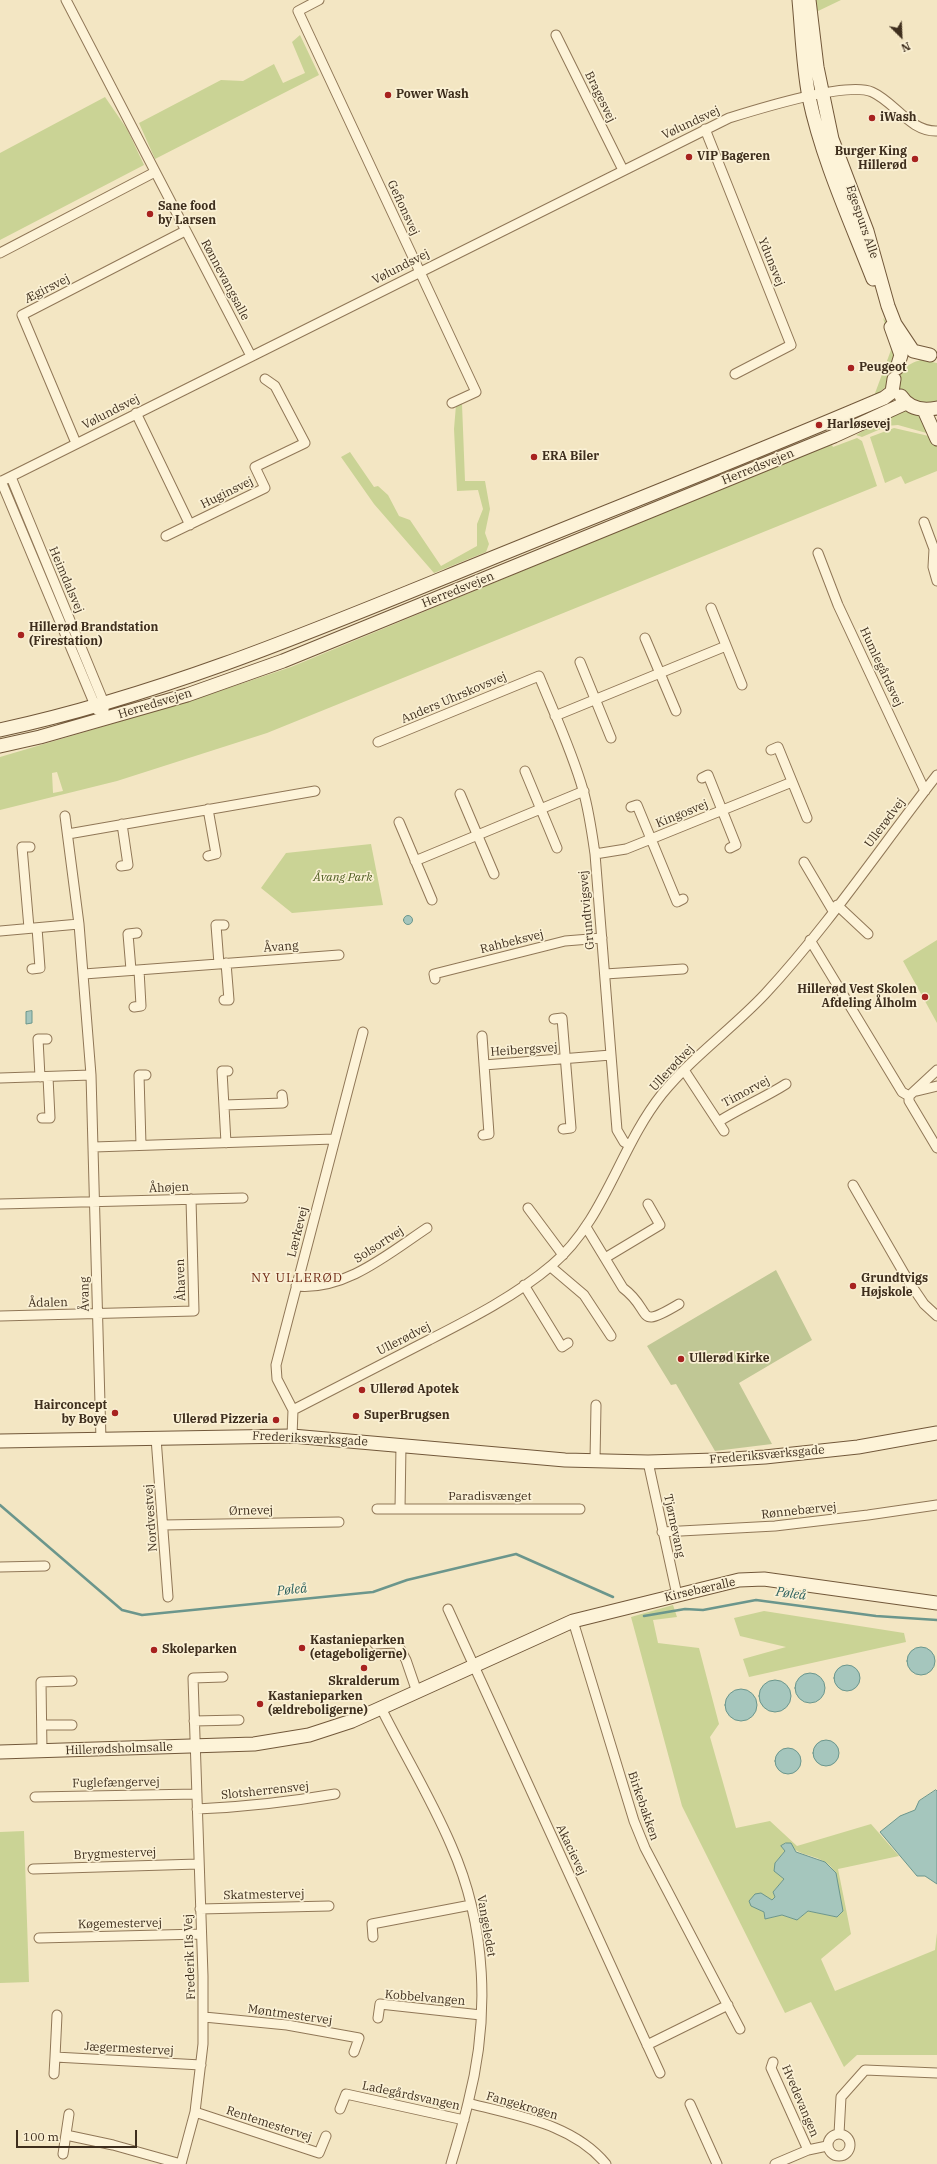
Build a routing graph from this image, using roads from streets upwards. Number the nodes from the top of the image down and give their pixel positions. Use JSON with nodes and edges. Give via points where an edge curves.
{"nodes":[{"id":1,"x":66,"y":0,"type":"edge"},
{"id":2,"x":319,"y":0,"type":"edge"},
{"id":3,"x":799,"y":0,"type":"edge"},
{"id":4,"x":809,"y":0,"type":"edge"},
{"id":5,"x":556,"y":35,"type":"dead end"},
{"id":6,"x":815,"y":95,"type":"junction"},
{"id":7,"x":705,"y":129,"type":"junction"},
{"id":8,"x":937,"y":131,"type":"edge"},
{"id":9,"x":623,"y":170,"type":"junction"},
{"id":10,"x":155,"y":172,"type":"junction"},
{"id":11,"x":185,"y":232,"type":"junction"},
{"id":12,"x":0,"y":253,"type":"edge"},
{"id":13,"x":420,"y":272,"type":"junction"},
{"id":14,"x":251,"y":356,"type":"junction"},
{"id":15,"x":934,"y":356,"type":"edge"},
{"id":16,"x":896,"y":373,"type":"junction"},
{"id":17,"x":735,"y":374,"type":"dead end"},
{"id":18,"x":265,"y":379,"type":"dead end"},
{"id":19,"x":452,"y":403,"type":"dead end"},
{"id":20,"x":906,"y":403,"type":"junction"},
{"id":21,"x":931,"y":409,"type":"edge"},
{"id":22,"x":136,"y":414,"type":"junction"},
{"id":23,"x":937,"y":439,"type":"edge"},
{"id":24,"x":76,"y":443,"type":"junction"},
{"id":25,"x":11,"y":477,"type":"junction"},
{"id":26,"x":1,"y":482,"type":"edge"},
{"id":27,"x":924,"y":522,"type":"dead end"},
{"id":28,"x":190,"y":525,"type":"junction"},
{"id":29,"x":166,"y":536,"type":"dead end"},
{"id":30,"x":818,"y":553,"type":"dead end"},
{"id":31,"x":937,"y":581,"type":"edge"},
{"id":32,"x":711,"y":608,"type":"dead end"},
{"id":33,"x":645,"y":638,"type":"dead end"},
{"id":34,"x":726,"y":646,"type":"junction"},
{"id":35,"x":580,"y":662,"type":"dead end"},
{"id":36,"x":660,"y":673,"type":"junction"},
{"id":37,"x":539,"y":676,"type":"joint"},
{"id":38,"x":742,"y":685,"type":"dead end"},
{"id":39,"x":596,"y":699,"type":"junction"},
{"id":40,"x":99,"y":704,"type":"junction"},
{"id":41,"x":676,"y":712,"type":"dead end"},
{"id":42,"x":555,"y":716,"type":"junction"},
{"id":43,"x":104,"y":719,"type":"junction"},
{"id":44,"x":0,"y":730,"type":"edge"},
{"id":45,"x":611,"y":738,"type":"dead end"},
{"id":46,"x":378,"y":742,"type":"dead end"},
{"id":47,"x":0,"y":746,"type":"edge"},
{"id":48,"x":771,"y":750,"type":"dead end"},
{"id":49,"x":525,"y":771,"type":"dead end"},
{"id":50,"x":937,"y":775,"type":"edge"},
{"id":51,"x":702,"y":778,"type":"dead end"},
{"id":52,"x":792,"y":782,"type":"junction"},
{"id":53,"x":925,"y":790,"type":"junction"},
{"id":54,"x":316,"y":791,"type":"dead end"},
{"id":55,"x":584,"y":791,"type":"junction"},
{"id":56,"x":460,"y":794,"type":"dead end"},
{"id":57,"x":632,"y":807,"type":"dead end"},
{"id":58,"x":208,"y":809,"type":"junction"},
{"id":59,"x":540,"y":809,"type":"junction"},
{"id":60,"x":722,"y":810,"type":"junction"},
{"id":61,"x":64,"y":816,"type":"dead end"},
{"id":62,"x":807,"y":818,"type":"dead end"},
{"id":63,"x":399,"y":822,"type":"dead end"},
{"id":64,"x":122,"y":824,"type":"junction"},
{"id":65,"x":68,"y":834,"type":"junction"},
{"id":66,"x":478,"y":835,"type":"junction"},
{"id":67,"x":651,"y":840,"type":"junction"},
{"id":68,"x":30,"y":847,"type":"dead end"},
{"id":69,"x":557,"y":848,"type":"dead end"},
{"id":70,"x":730,"y":848,"type":"dead end"},
{"id":71,"x":595,"y":854,"type":"junction"},
{"id":72,"x":208,"y":856,"type":"dead end"},
{"id":73,"x":415,"y":861,"type":"junction"},
{"id":74,"x":804,"y":862,"type":"dead end"},
{"id":75,"x":121,"y":866,"type":"dead end"},
{"id":76,"x":494,"y":874,"type":"dead end"},
{"id":77,"x":683,"y":899,"type":"dead end"},
{"id":78,"x":432,"y":900,"type":"dead end"},
{"id":79,"x":835,"y":908,"type":"junction"},
{"id":80,"x":79,"y":924,"type":"junction"},
{"id":81,"x":224,"y":924,"type":"dead end"},
{"id":82,"x":33,"y":928,"type":"junction"},
{"id":83,"x":0,"y":931,"type":"edge"},
{"id":84,"x":137,"y":933,"type":"dead end"},
{"id":85,"x":868,"y":934,"type":"dead end"},
{"id":86,"x":602,"y":938,"type":"junction"},
{"id":87,"x":810,"y":940,"type":"junction"},
{"id":88,"x":339,"y":955,"type":"dead end"},
{"id":89,"x":222,"y":964,"type":"junction"},
{"id":90,"x":32,"y":969,"type":"dead end"},
{"id":91,"x":683,"y":969,"type":"dead end"},
{"id":92,"x":135,"y":970,"type":"junction"},
{"id":93,"x":84,"y":974,"type":"junction"},
{"id":94,"x":604,"y":974,"type":"junction"},
{"id":95,"x":435,"y":979,"type":"dead end"},
{"id":96,"x":224,"y":1000,"type":"dead end"},
{"id":97,"x":134,"y":1007,"type":"dead end"},
{"id":98,"x":554,"y":1019,"type":"dead end"},
{"id":99,"x":363,"y":1032,"type":"dead end"},
{"id":100,"x":482,"y":1036,"type":"dead end"},
{"id":101,"x":47,"y":1039,"type":"dead end"},
{"id":102,"x":611,"y":1055,"type":"junction"},
{"id":103,"x":565,"y":1059,"type":"junction"},
{"id":104,"x":484,"y":1065,"type":"junction"},
{"id":105,"x":684,"y":1070,"type":"junction"},
{"id":106,"x":937,"y":1070,"type":"edge"},
{"id":107,"x":228,"y":1071,"type":"dead end"},
{"id":108,"x":146,"y":1074,"type":"dead end"},
{"id":109,"x":91,"y":1076,"type":"junction"},
{"id":110,"x":44,"y":1077,"type":"junction"},
{"id":111,"x":0,"y":1078,"type":"edge"},
{"id":112,"x":786,"y":1084,"type":"dead end"},
{"id":113,"x":937,"y":1086,"type":"edge"},
{"id":114,"x":913,"y":1094,"type":"junction"},
{"id":115,"x":282,"y":1095,"type":"dead end"},
{"id":116,"x":224,"y":1105,"type":"junction"},
{"id":117,"x":42,"y":1118,"type":"dead end"},
{"id":118,"x":718,"y":1122,"type":"junction"},
{"id":119,"x":563,"y":1129,"type":"dead end"},
{"id":120,"x":724,"y":1131,"type":"dead end"},
{"id":121,"x":483,"y":1135,"type":"dead end"},
{"id":122,"x":334,"y":1139,"type":"junction"},
{"id":123,"x":226,"y":1143,"type":"junction"},
{"id":124,"x":141,"y":1145,"type":"junction"},
{"id":125,"x":630,"y":1145,"type":"junction"},
{"id":126,"x":94,"y":1147,"type":"junction"},
{"id":127,"x":937,"y":1148,"type":"edge"},
{"id":128,"x":853,"y":1185,"type":"dead end"},
{"id":129,"x":243,"y":1198,"type":"dead end"},
{"id":130,"x":191,"y":1199,"type":"junction"},
{"id":131,"x":95,"y":1202,"type":"junction"},
{"id":132,"x":0,"y":1204,"type":"edge"},
{"id":133,"x":648,"y":1204,"type":"dead end"},
{"id":134,"x":528,"y":1208,"type":"dead end"},
{"id":135,"x":586,"y":1227,"type":"junction"},
{"id":136,"x":427,"y":1228,"type":"dead end"},
{"id":137,"x":563,"y":1255,"type":"junction"},
{"id":138,"x":605,"y":1258,"type":"junction"},
{"id":139,"x":551,"y":1267,"type":"junction"},
{"id":140,"x":524,"y":1285,"type":"junction"},
{"id":141,"x":296,"y":1286,"type":"junction"},
{"id":142,"x":679,"y":1304,"type":"dead end"},
{"id":143,"x":98,"y":1314,"type":"junction"},
{"id":144,"x":0,"y":1316,"type":"edge"},
{"id":145,"x":937,"y":1316,"type":"edge"},
{"id":146,"x":611,"y":1336,"type":"dead end"},
{"id":147,"x":568,"y":1343,"type":"dead end"},
{"id":148,"x":596,"y":1405,"type":"dead end"},
{"id":149,"x":293,"y":1410,"type":"junction"},
{"id":150,"x":937,"y":1433,"type":"edge"},
{"id":151,"x":292,"y":1436,"type":"junction"},
{"id":152,"x":156,"y":1438,"type":"junction"},
{"id":153,"x":101,"y":1440,"type":"junction"},
{"id":154,"x":0,"y":1441,"type":"edge"},
{"id":155,"x":401,"y":1445,"type":"junction"},
{"id":156,"x":595,"y":1460,"type":"junction"},
{"id":157,"x":648,"y":1462,"type":"junction"},
{"id":158,"x":937,"y":1505,"type":"edge"},
{"id":159,"x":580,"y":1508,"type":"dead end"},
{"id":160,"x":377,"y":1509,"type":"dead end"},
{"id":161,"x":400,"y":1509,"type":"junction"},
{"id":162,"x":339,"y":1522,"type":"dead end"},
{"id":163,"x":163,"y":1525,"type":"junction"},
{"id":164,"x":662,"y":1532,"type":"junction"},
{"id":165,"x":45,"y":1566,"type":"dead end"},
{"id":166,"x":0,"y":1567,"type":"edge"},
{"id":167,"x":677,"y":1595,"type":"junction"},
{"id":168,"x":168,"y":1597,"type":"dead end"},
{"id":169,"x":937,"y":1603,"type":"edge"},
{"id":170,"x":448,"y":1609,"type":"dead end"},
{"id":171,"x":573,"y":1621,"type":"junction"},
{"id":172,"x":375,"y":1644,"type":"dead end"},
{"id":173,"x":474,"y":1666,"type":"junction"},
{"id":174,"x":223,"y":1677,"type":"dead end"},
{"id":175,"x":72,"y":1682,"type":"dead end"},
{"id":176,"x":417,"y":1692,"type":"junction"},
{"id":177,"x":381,"y":1708,"type":"junction"},
{"id":178,"x":239,"y":1720,"type":"dead end"},
{"id":179,"x":194,"y":1721,"type":"junction"},
{"id":180,"x":42,"y":1725,"type":"junction"},
{"id":181,"x":72,"y":1725,"type":"dead end"},
{"id":182,"x":309,"y":1735,"type":"joint"},
{"id":183,"x":195,"y":1747,"type":"junction"},
{"id":184,"x":42,"y":1751,"type":"junction"},
{"id":185,"x":0,"y":1752,"type":"edge"},
{"id":186,"x":197,"y":1794,"type":"junction"},
{"id":187,"x":335,"y":1794,"type":"dead end"},
{"id":188,"x":35,"y":1797,"type":"dead end"},
{"id":189,"x":197,"y":1808,"type":"junction"},
{"id":190,"x":198,"y":1864,"type":"junction"},
{"id":191,"x":33,"y":1869,"type":"dead end"},
{"id":192,"x":471,"y":1905,"type":"junction"},
{"id":193,"x":329,"y":1906,"type":"dead end"},
{"id":194,"x":200,"y":1909,"type":"junction"},
{"id":195,"x":201,"y":1934,"type":"junction"},
{"id":196,"x":373,"y":1937,"type":"dead end"},
{"id":197,"x":39,"y":1938,"type":"dead end"},
{"id":198,"x":728,"y":2005,"type":"junction"},
{"id":199,"x":57,"y":2014,"type":"dead end"},
{"id":200,"x":481,"y":2016,"type":"junction"},
{"id":201,"x":204,"y":2017,"type":"junction"},
{"id":202,"x":378,"y":2018,"type":"dead end"},
{"id":203,"x":740,"y":2030,"type":"dead end"},
{"id":204,"x":647,"y":2045,"type":"junction"},
{"id":205,"x":354,"y":2052,"type":"dead end"},
{"id":206,"x":55,"y":2056,"type":"junction"},
{"id":207,"x":773,"y":2062,"type":"dead end"},
{"id":208,"x":201,"y":2065,"type":"junction"},
{"id":209,"x":660,"y":2073,"type":"dead end"},
{"id":210,"x":937,"y":2073,"type":"edge"},
{"id":211,"x":54,"y":2074,"type":"dead end"},
{"id":212,"x":468,"y":2103,"type":"junction"},
{"id":213,"x":690,"y":2104,"type":"dead end"},
{"id":214,"x":340,"y":2108,"type":"dead end"},
{"id":215,"x":194,"y":2112,"type":"junction"},
{"id":216,"x":69,"y":2114,"type":"dead end"},
{"id":217,"x":464,"y":2120,"type":"junction"},
{"id":218,"x":839,"y":2134,"type":"junction"},
{"id":219,"x":66,"y":2135,"type":"junction"},
{"id":220,"x":326,"y":2136,"type":"dead end"},
{"id":221,"x":827,"y":2146,"type":"junction"},
{"id":222,"x":808,"y":2150,"type":"junction"},
{"id":223,"x":63,"y":2154,"type":"dead end"},
{"id":224,"x":845,"y":2160,"type":"edge"},
{"id":225,"x":181,"y":2164,"type":"edge"},
{"id":226,"x":451,"y":2164,"type":"edge"},
{"id":227,"x":606,"y":2164,"type":"edge"},
{"id":228,"x":717,"y":2164,"type":"edge"},
{"id":229,"x":775,"y":2164,"type":"edge"}],
"edges":[{"from":1,"to":10,"type":"street","name":"Rønnevangsalle"},
{"from":2,"to":13,"type":"street","name":"Gefionsvej","via":[[298,10]]},
{"from":3,"to":6,"type":"street","name":"Egespurs Alle"},
{"from":4,"to":6,"type":"street","name":"Egespurs Alle","via":[[816,67]]},
{"from":5,"to":9,"type":"street","name":"Bragesvej"},
{"from":6,"to":7,"type":"street","name":"Vølundsvej","via":[[758,109]]},
{"from":6,"to":8,"type":"street","name":"Vølundsvej","via":[[866,90],[874,93],[918,127]]},
{"from":6,"to":15,"type":"street","name":"Egespurs Alle","via":[[867,230],[895,324],[913,350]]},
{"from":6,"to":16,"type":"street","name":"Egespurs Alle","via":[[821,141],[901,355]]},
{"from":7,"to":9,"type":"street","name":"Vølundsvej"},
{"from":7,"to":17,"type":"street","name":"Ydunsvej","via":[[791,345]]},
{"from":9,"to":13,"type":"street","name":"Vølundsvej"},
{"from":10,"to":11,"type":"street","name":"Rønnevangsalle"},
{"from":10,"to":12,"type":"street"},
{"from":11,"to":14,"type":"street","name":"Rønnevangsalle"},
{"from":11,"to":24,"type":"street","name":"Ægirsvej","via":[[22,315]]},
{"from":13,"to":14,"type":"street","name":"Vølundsvej"},
{"from":13,"to":19,"type":"street","name":"Gefionsvej","via":[[476,392]]},
{"from":14,"to":22,"type":"street","name":"Vølundsvej"},
{"from":15,"to":16,"type":"street","via":[[912,357]]},
{"from":16,"to":20,"type":"street","via":[[897,389]]},
{"from":16,"to":40,"type":"street","name":"Herredsvejen","via":[[893,388],[887,396],[824,423],[311,633],[207,670]]},
{"from":18,"to":28,"type":"street","name":"Huginsvej","via":[[275,386],[305,443],[256,467],[265,488]]},
{"from":20,"to":21,"type":"street"},
{"from":20,"to":43,"type":"street","name":"Herredsvejen","via":[[834,436],[283,661],[187,695]]},
{"from":21,"to":23,"type":"street"},
{"from":22,"to":24,"type":"street","name":"Vølundsvej"},
{"from":22,"to":28,"type":"street"},
{"from":24,"to":25,"type":"street","name":"Vølundsvej"},
{"from":25,"to":26,"type":"street","name":"Vølundsvej"},
{"from":25,"to":40,"type":"street","name":"Heimdalsvej"},
{"from":26,"to":40,"type":"street","name":"Heimdalsvej"},
{"from":27,"to":31,"type":"street","via":[[934,549],[933,567]]},
{"from":28,"to":29,"type":"street","name":"Huginsvej"},
{"from":30,"to":53,"type":"street","name":"Humlegårdsvej","via":[[838,605]]},
{"from":32,"to":34,"type":"street"},
{"from":33,"to":36,"type":"street"},
{"from":34,"to":36,"type":"street"},
{"from":34,"to":38,"type":"street"},
{"from":35,"to":39,"type":"street"},
{"from":36,"to":39,"type":"street"},
{"from":36,"to":41,"type":"street"},
{"from":37,"to":42,"type":"street","name":"Grundtvigsvej"},
{"from":37,"to":46,"type":"street","name":"Anders Uhrskovsvej"},
{"from":39,"to":42,"type":"street"},
{"from":39,"to":45,"type":"street"},
{"from":40,"to":43,"type":"street","name":"Heimdalsvej"},
{"from":40,"to":44,"type":"street","name":"Herredsvejen"},
{"from":42,"to":55,"type":"street","name":"Grundtvigsvej"},
{"from":43,"to":47,"type":"street","name":"Herredsvejen"},
{"from":48,"to":52,"type":"street","via":[[778,747]]},
{"from":49,"to":59,"type":"street"},
{"from":50,"to":53,"type":"street","name":"Ullerødvej"},
{"from":51,"to":60,"type":"street","name":"Kingosvej","via":[[708,775]]},
{"from":52,"to":60,"type":"street","name":"Kingosvej"},
{"from":52,"to":62,"type":"street"},
{"from":53,"to":79,"type":"street","name":"Ullerødvej"},
{"from":54,"to":58,"type":"street"},
{"from":55,"to":59,"type":"street"},
{"from":55,"to":71,"type":"street","name":"Grundtvigsvej"},
{"from":56,"to":66,"type":"street"},
{"from":57,"to":67,"type":"street","name":"Kingosvej","via":[[637,805]]},
{"from":58,"to":64,"type":"street"},
{"from":58,"to":72,"type":"street","via":[[216,854]]},
{"from":59,"to":66,"type":"street"},
{"from":59,"to":69,"type":"street"},
{"from":60,"to":67,"type":"street","name":"Kingosvej"},
{"from":60,"to":70,"type":"street","name":"Kingosvej","via":[[736,845]]},
{"from":61,"to":65,"type":"street","name":"Åvang"},
{"from":63,"to":73,"type":"street"},
{"from":64,"to":65,"type":"street"},
{"from":64,"to":75,"type":"street","via":[[128,865]]},
{"from":65,"to":80,"type":"street","name":"Åvang"},
{"from":66,"to":73,"type":"street"},
{"from":66,"to":76,"type":"street"},
{"from":67,"to":71,"type":"street","name":"Kingosvej","via":[[626,849]]},
{"from":67,"to":77,"type":"street","name":"Kingosvej","via":[[677,902]]},
{"from":68,"to":82,"type":"street","via":[[22,847]]},
{"from":71,"to":86,"type":"street","name":"Grundtvigsvej"},
{"from":73,"to":78,"type":"street"},
{"from":74,"to":79,"type":"street"},
{"from":79,"to":85,"type":"street"},
{"from":79,"to":87,"type":"street","name":"Ullerødvej"},
{"from":80,"to":82,"type":"street"},
{"from":80,"to":93,"type":"street","name":"Åvang"},
{"from":81,"to":89,"type":"street","via":[[216,925]]},
{"from":82,"to":83,"type":"street"},
{"from":82,"to":90,"type":"street","via":[[40,968]]},
{"from":84,"to":92,"type":"street","via":[[128,934]]},
{"from":86,"to":94,"type":"street","name":"Grundtvigsvej"},
{"from":86,"to":95,"type":"street","name":"Rahbeksvej","via":[[565,941],[434,974]]},
{"from":87,"to":105,"type":"street","name":"Ullerødvej","via":[[764,994]]},
{"from":87,"to":114,"type":"street","via":[[902,1092]]},
{"from":88,"to":89,"type":"street","name":"Åvang"},
{"from":89,"to":92,"type":"street","name":"Åvang"},
{"from":89,"to":96,"type":"street","via":[[229,1000]]},
{"from":91,"to":94,"type":"street"},
{"from":92,"to":93,"type":"street","name":"Åvang"},
{"from":92,"to":97,"type":"street","via":[[142,1006]]},
{"from":93,"to":109,"type":"street","name":"Åvang"},
{"from":94,"to":102,"type":"street","name":"Grundtvigsvej"},
{"from":98,"to":103,"type":"street","name":"Heibergsvej","via":[[562,1018]]},
{"from":99,"to":122,"type":"street","name":"Lærkevej"},
{"from":100,"to":104,"type":"street","name":"Heibergsvej"},
{"from":101,"to":110,"type":"street","via":[[38,1039]]},
{"from":102,"to":103,"type":"street","name":"Heibergsvej"},
{"from":102,"to":125,"type":"street","name":"Grundtvigsvej","via":[[617,1130],[624,1142]]},
{"from":103,"to":104,"type":"street","name":"Heibergsvej"},
{"from":103,"to":119,"type":"street","name":"Heibergsvej","via":[[571,1128]]},
{"from":104,"to":121,"type":"street","name":"Heibergsvej","via":[[489,1134]]},
{"from":105,"to":118,"type":"street","name":"Timorvej"},
{"from":105,"to":125,"type":"street","name":"Ullerødvej","via":[[662,1094]]},
{"from":106,"to":114,"type":"street"},
{"from":107,"to":116,"type":"street","via":[[222,1071]]},
{"from":108,"to":124,"type":"street","via":[[139,1075]]},
{"from":109,"to":110,"type":"street"},
{"from":109,"to":126,"type":"street","name":"Åvang"},
{"from":110,"to":111,"type":"street"},
{"from":110,"to":117,"type":"street","via":[[50,1118]]},
{"from":112,"to":118,"type":"street","name":"Timorvej"},
{"from":113,"to":114,"type":"street"},
{"from":114,"to":127,"type":"street","via":[[910,1101]]},
{"from":115,"to":116,"type":"street","via":[[283,1103]]},
{"from":116,"to":123,"type":"street"},
{"from":118,"to":120,"type":"street","name":"Timorvej"},
{"from":122,"to":123,"type":"street"},
{"from":122,"to":141,"type":"street","name":"Lærkevej"},
{"from":123,"to":124,"type":"street"},
{"from":124,"to":126,"type":"street"},
{"from":125,"to":135,"type":"street","name":"Ullerødvej","via":[[598,1209]]},
{"from":126,"to":131,"type":"street","name":"Åvang"},
{"from":128,"to":145,"type":"street","via":[[909,1282],[924,1304]]},
{"from":129,"to":130,"type":"street","name":"Åhøjen"},
{"from":130,"to":131,"type":"street","name":"Åhøjen"},
{"from":130,"to":143,"type":"street","name":"Åhaven","via":[[194,1311]]},
{"from":131,"to":132,"type":"street"},
{"from":131,"to":143,"type":"street","name":"Åvang"},
{"from":133,"to":138,"type":"street","via":[[660,1225]]},
{"from":134,"to":137,"type":"street"},
{"from":135,"to":137,"type":"street","name":"Ullerødvej"},
{"from":135,"to":138,"type":"street"},
{"from":136,"to":141,"type":"street","name":"Solsortvej","via":[[354,1276],[314,1286]]},
{"from":137,"to":139,"type":"street","name":"Ullerødvej"},
{"from":138,"to":142,"type":"street","via":[[623,1288],[633,1295],[650,1318]]},
{"from":139,"to":140,"type":"street","name":"Ullerødvej"},
{"from":139,"to":146,"type":"street","via":[[584,1295]]},
{"from":140,"to":147,"type":"street","via":[[562,1346]]},
{"from":140,"to":149,"type":"street","name":"Ullerødvej","via":[[471,1318]]},
{"from":141,"to":149,"type":"street","name":"Lærkevej","via":[[276,1365],[277,1379]]},
{"from":143,"to":144,"type":"street","name":"Ådalen"},
{"from":143,"to":153,"type":"street","name":"Åvang"},
{"from":148,"to":156,"type":"street"},
{"from":149,"to":151,"type":"street","name":"Lærkevej"},
{"from":150,"to":157,"type":"street","name":"Frederiksværksgade","via":[[858,1447],[765,1457]]},
{"from":151,"to":152,"type":"street","name":"Frederiksværksgade"},
{"from":151,"to":155,"type":"street","name":"Frederiksværksgade"},
{"from":152,"to":153,"type":"street","name":"Frederiksværksgade"},
{"from":152,"to":163,"type":"street","name":"Nordvestvej"},
{"from":153,"to":154,"type":"street","name":"Frederiksværksgade"},
{"from":155,"to":156,"type":"street","name":"Frederiksværksgade","via":[[565,1460]]},
{"from":155,"to":161,"type":"street"},
{"from":156,"to":157,"type":"street","name":"Frederiksværksgade"},
{"from":157,"to":164,"type":"street","name":"Tjørnevang"},
{"from":158,"to":164,"type":"street","name":"Rønnebærvej","via":[[775,1526]]},
{"from":159,"to":161,"type":"street","name":"Paradisvænget"},
{"from":160,"to":161,"type":"street","name":"Paradisvænget"},
{"from":162,"to":163,"type":"street","name":"Ørnevej"},
{"from":163,"to":168,"type":"street","name":"Nordvestvej"},
{"from":164,"to":167,"type":"street","name":"Tjørnevang"},
{"from":165,"to":166,"type":"street"},
{"from":167,"to":169,"type":"street","name":"Kirsebæralle","via":[[740,1580],[764,1579]]},
{"from":167,"to":171,"type":"street","name":"Kirsebæralle"},
{"from":170,"to":173,"type":"street"},
{"from":171,"to":173,"type":"street","name":"Kirsebæralle"},
{"from":171,"to":198,"type":"street","name":"Birkebakken","via":[[644,1848]]},
{"from":172,"to":176,"type":"street","via":[[397,1643]]},
{"from":173,"to":176,"type":"street","name":"Kirsebæralle"},
{"from":173,"to":204,"type":"street","name":"Akacievej"},
{"from":174,"to":179,"type":"street","via":[[193,1678]]},
{"from":175,"to":180,"type":"street","via":[[41,1682]]},
{"from":176,"to":177,"type":"street","name":"Kirsebæralle"},
{"from":177,"to":182,"type":"street","name":"Kirsebæralle"},
{"from":177,"to":192,"type":"street","name":"Vangeledet","via":[[444,1830],[458,1862]]},
{"from":178,"to":179,"type":"street"},
{"from":179,"to":183,"type":"street"},
{"from":180,"to":181,"type":"street"},
{"from":180,"to":184,"type":"street"},
{"from":182,"to":183,"type":"street","name":"Hillerødsholmsalle","via":[[254,1744]]},
{"from":183,"to":184,"type":"street","name":"Hillerødsholmsalle"},
{"from":183,"to":186,"type":"street","name":"Frederik IIs Vej"},
{"from":184,"to":185,"type":"street","name":"Hillerødsholmsalle"},
{"from":186,"to":188,"type":"street","name":"Fuglefængervej"},
{"from":186,"to":189,"type":"street","name":"Frederik IIs Vej"},
{"from":187,"to":189,"type":"street","name":"Slotsherrensvej","via":[[251,1806]]},
{"from":189,"to":190,"type":"street","name":"Frederik IIs Vej"},
{"from":190,"to":191,"type":"street","name":"Brygmestervej"},
{"from":190,"to":194,"type":"street","name":"Frederik IIs Vej"},
{"from":192,"to":196,"type":"street","via":[[372,1924]]},
{"from":192,"to":200,"type":"street","name":"Vangeledet","via":[[480,1960]]},
{"from":193,"to":194,"type":"street","name":"Skatmestervej"},
{"from":194,"to":195,"type":"street","name":"Frederik IIs Vej"},
{"from":195,"to":197,"type":"street","name":"Køgemestervej"},
{"from":195,"to":201,"type":"street","name":"Frederik IIs Vej"},
{"from":198,"to":203,"type":"street","name":"Birkebakken"},
{"from":198,"to":204,"type":"street"},
{"from":199,"to":206,"type":"street"},
{"from":200,"to":202,"type":"street","name":"Kobbelvangen","via":[[380,2004]]},
{"from":200,"to":212,"type":"street","name":"Vangeledet","via":[[478,2050]]},
{"from":201,"to":205,"type":"street","name":"Møntmestervej","via":[[287,2025],[359,2038]]},
{"from":201,"to":208,"type":"street","name":"Frederik IIs Vej"},
{"from":204,"to":209,"type":"street","name":"Akacievej"},
{"from":206,"to":208,"type":"street","name":"Jægermestervej"},
{"from":206,"to":211,"type":"street"},
{"from":207,"to":222,"type":"street","name":"Hvedevangen","via":[[771,2068]]},
{"from":208,"to":215,"type":"street","name":"Frederik IIs Vej"},
{"from":210,"to":218,"type":"street","via":[[865,2070],[841,2098]]},
{"from":212,"to":217,"type":"street","name":"Vangeledet"},
{"from":212,"to":227,"type":"street","name":"Fangekrogen","via":[[552,2126],[586,2145]]},
{"from":213,"to":228,"type":"street"},
{"from":214,"to":217,"type":"street","name":"Ladegårdsvangen","via":[[346,2094]]},
{"from":215,"to":220,"type":"street","name":"Rentemestervej","via":[[319,2153]]},
{"from":215,"to":225,"type":"street","name":"Frederik IIs Vej"},
{"from":216,"to":219,"type":"street"},
{"from":217,"to":226,"type":"street","name":"Vangeledet"},
{"from":218,"to":221,"type":"street","via":[[830,2138]]},
{"from":218,"to":224,"type":"street","via":[[849,2140],[850,2147]]},
{"from":219,"to":223,"type":"street"},
{"from":219,"to":225,"type":"street"},
{"from":221,"to":222,"type":"street","name":"Hvedevangen"},
{"from":221,"to":224,"type":"street","via":[[833,2155]]},
{"from":222,"to":229,"type":"street","name":"Hvedevangen"}]}
